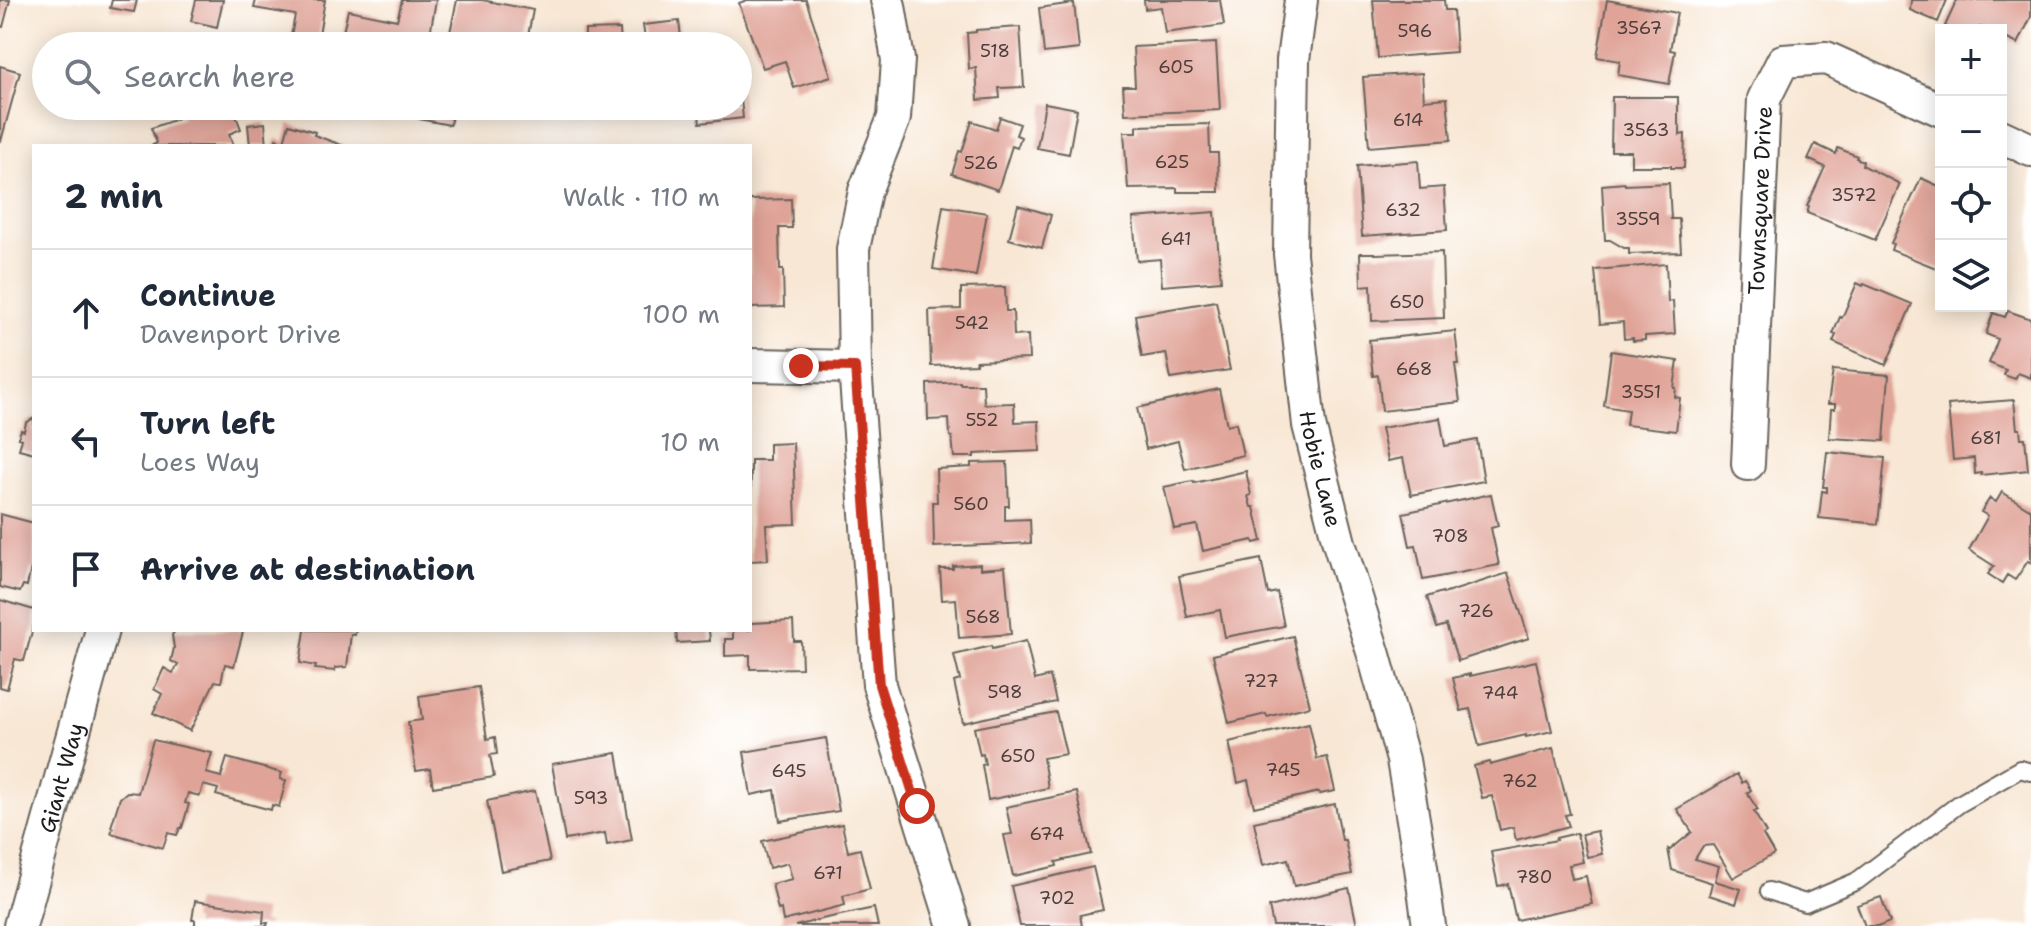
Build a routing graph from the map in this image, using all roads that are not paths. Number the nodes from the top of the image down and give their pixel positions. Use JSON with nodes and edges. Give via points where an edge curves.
{"nodes":[{"id":1,"x":887,"y":0,"type":"edge"},
{"id":2,"x":1301,"y":0,"type":"edge"},
{"id":3,"x":1935,"y":107,"type":"edge"},
{"id":4,"x":2007,"y":139,"type":"edge"},
{"id":5,"x":2031,"y":150,"type":"edge"},
{"id":6,"x":752,"y":365,"type":"edge"},
{"id":7,"x":855,"y":367,"type":"junction"},
{"id":8,"x":1748,"y":464,"type":"dead end"},
{"id":9,"x":101,"y":632,"type":"edge"},
{"id":10,"x":2031,"y":772,"type":"edge"},
{"id":11,"x":1769,"y":891,"type":"dead end"},
{"id":12,"x":20,"y":926,"type":"edge"},
{"id":13,"x":954,"y":926,"type":"edge"},
{"id":14,"x":1429,"y":926,"type":"edge"}],
"edges":[{"from":1,"to":7,"type":"street","via":[[898,60],[894,118],[865,191],[853,249]]},
{"from":2,"to":14,"type":"street","name":"Hobie Lane","via":[[1293,60],[1290,254],[1309,425],[1403,760]]},
{"from":3,"to":8,"type":"street","name":"Townsquare Drive","via":[[1826,58],[1783,61],[1764,99]]},
{"from":4,"to":5,"type":"street"},
{"from":6,"to":7,"type":"street"},
{"from":7,"to":13,"type":"street","via":[[879,685]]},
{"from":9,"to":12,"type":"street","name":"Giant Way"},
{"from":10,"to":11,"type":"lane","via":[[2020,769],[1959,804],[1857,881],[1805,903]]}]}
